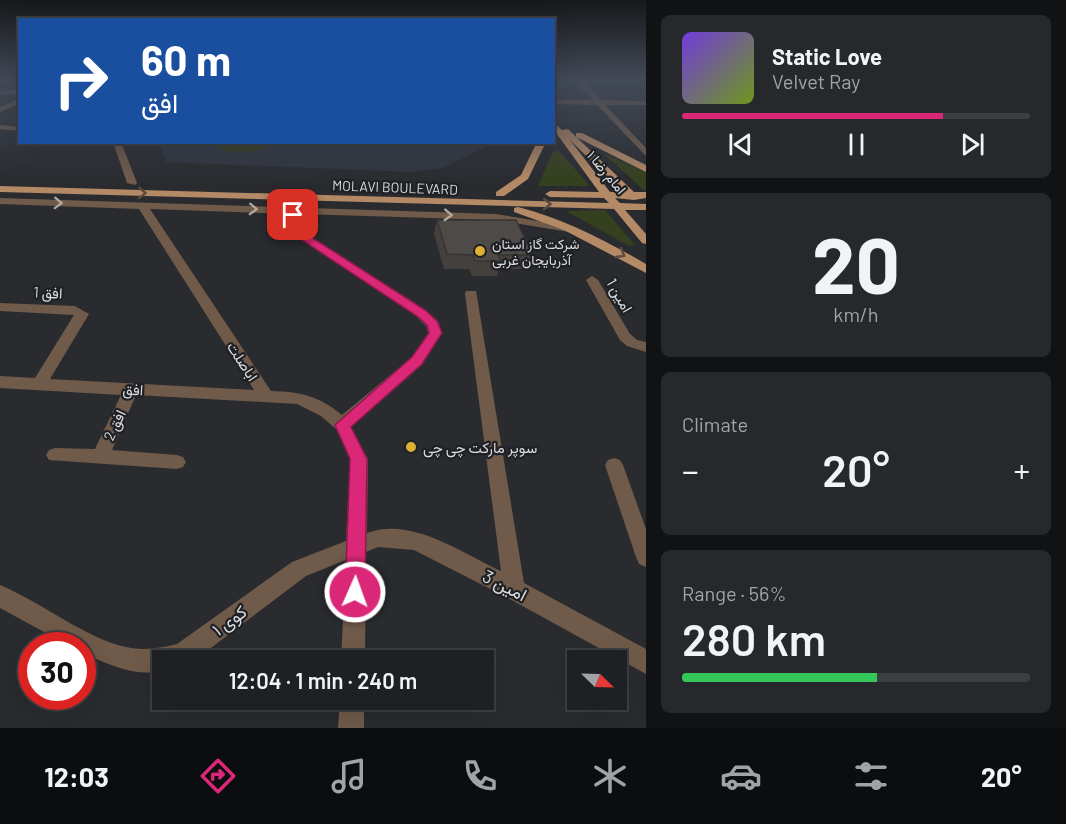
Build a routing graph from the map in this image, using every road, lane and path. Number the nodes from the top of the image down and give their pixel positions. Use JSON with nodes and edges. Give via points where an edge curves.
{"nodes":[{"id":1,"x":611,"y":114,"type":"edge"},
{"id":2,"x":555,"y":124,"type":"edge"},
{"id":3,"x":555,"y":124,"type":"edge"},
{"id":4,"x":555,"y":124,"type":"edge"},
{"id":5,"x":0,"y":127,"type":"edge"},
{"id":6,"x":17,"y":129,"type":"dead end"},
{"id":7,"x":118,"y":144,"type":"edge"},
{"id":8,"x":541,"y":144,"type":"edge"},
{"id":9,"x":645,"y":153,"type":"edge"},
{"id":10,"x":646,"y":169,"type":"edge"},
{"id":11,"x":1,"y":182,"type":"edge"},
{"id":12,"x":132,"y":183,"type":"junction"},
{"id":13,"x":500,"y":194,"type":"junction"},
{"id":14,"x":607,"y":195,"type":"junction"},
{"id":15,"x":632,"y":195,"type":"junction"},
{"id":16,"x":646,"y":195,"type":"edge"},
{"id":17,"x":0,"y":201,"type":"edge"},
{"id":18,"x":431,"y":202,"type":"junction"},
{"id":19,"x":489,"y":203,"type":"junction"},
{"id":20,"x":143,"y":206,"type":"junction"},
{"id":21,"x":618,"y":206,"type":"junction"},
{"id":22,"x":645,"y":208,"type":"edge"},
{"id":23,"x":298,"y":210,"type":"junction"},
{"id":24,"x":410,"y":213,"type":"junction"},
{"id":25,"x":586,"y":234,"type":"junction"},
{"id":26,"x":646,"y":241,"type":"edge"},
{"id":27,"x":646,"y":269,"type":"edge"},
{"id":28,"x":592,"y":280,"type":"dead end"},
{"id":29,"x":471,"y":294,"type":"dead end"},
{"id":30,"x":0,"y":307,"type":"edge"},
{"id":31,"x":646,"y":347,"type":"edge"},
{"id":32,"x":0,"y":382,"type":"edge"},
{"id":33,"x":39,"y":385,"type":"junction"},
{"id":34,"x":131,"y":389,"type":"junction"},
{"id":35,"x":266,"y":397,"type":"junction"},
{"id":36,"x":342,"y":425,"type":"junction"},
{"id":37,"x":55,"y":455,"type":"dead end"},
{"id":38,"x":100,"y":457,"type":"junction"},
{"id":39,"x":177,"y":462,"type":"dead end"},
{"id":40,"x":614,"y":465,"type":"dead end"},
{"id":41,"x":357,"y":547,"type":"junction"},
{"id":42,"x":646,"y":557,"type":"edge"},
{"id":43,"x":514,"y":589,"type":"junction"},
{"id":44,"x":0,"y":596,"type":"edge"},
{"id":45,"x":353,"y":650,"type":"edge"},
{"id":46,"x":646,"y":662,"type":"edge"},
{"id":47,"x":352,"y":710,"type":"edge"},
{"id":48,"x":351,"y":728,"type":"edge"}],
"edges":[{"from":1,"to":9,"type":"street"},
{"from":2,"to":10,"type":"main road"},
{"from":3,"to":14,"type":"main road","name":"امام رضا ۱"},
{"from":4,"to":15,"type":"main road","name":"امام رضا ۱"},
{"from":5,"to":6,"type":"street"},
{"from":7,"to":12,"type":"street"},
{"from":8,"to":13,"type":"main road","via":[[525,177]]},
{"from":11,"to":12,"type":"main road","name":"MOLAVI BOULEVARD"},
{"from":11,"to":18,"type":"main road","name":"MOLAVI BOULEVARD","one_way":true},
{"from":12,"to":13,"type":"main road","name":"MOLAVI BOULEVARD"},
{"from":13,"to":14,"type":"main road","name":"MOLAVI BOULEVARD"},
{"from":14,"to":15,"type":"main road","name":"MOLAVI BOULEVARD"},
{"from":14,"to":21,"type":"main road","name":"امام رضا ۱"},
{"from":15,"to":16,"type":"main road","name":"MOLAVI BOULEVARD"},
{"from":15,"to":22,"type":"main road","name":"امام رضا ۱"},
{"from":17,"to":20,"type":"street","one_way":true},
{"from":18,"to":19,"type":"main road","name":"MOLAVI BOULEVARD"},
{"from":18,"to":24,"type":"street"},
{"from":19,"to":21,"type":"main road","name":"MOLAVI BOULEVARD","one_way":true},
{"from":19,"to":25,"type":"main road","via":[[544,216]]},
{"from":20,"to":23,"type":"street","one_way":true},
{"from":20,"to":35,"type":"street","name":"اباصلت"},
{"from":21,"to":22,"type":"main road","name":"MOLAVI BOULEVARD"},
{"from":21,"to":26,"type":"main road","name":"امام رضا ۱"},
{"from":23,"to":24,"type":"street"},
{"from":23,"to":36,"type":"street","via":[[292,219],[296,232],[421,313],[433,324],[435,333],[417,361]]},
{"from":24,"to":25,"type":"street","one_way":true,"via":[[496,217]]},
{"from":25,"to":27,"type":"main road","one_way":true},
{"from":28,"to":31,"type":"street","name":"امین 1","via":[[625,337],[632,344]]},
{"from":29,"to":43,"type":"street"},
{"from":30,"to":33,"type":"street","name":"افق 1","via":[[75,310],[82,314]]},
{"from":32,"to":33,"type":"street","name":"افق"},
{"from":33,"to":34,"type":"street","name":"افق"},
{"from":34,"to":35,"type":"street","name":"افق"},
{"from":34,"to":38,"type":"street","name":"افق 2"},
{"from":35,"to":36,"type":"street","name":"اباصلت","via":[[299,398],[327,412]]},
{"from":36,"to":41,"type":"street","name":"اباصلت","via":[[358,459]]},
{"from":37,"to":38,"type":"street"},
{"from":38,"to":39,"type":"street","name":"افق 2"},
{"from":40,"to":42,"type":"street"},
{"from":41,"to":43,"type":"street","name":"امین 3","via":[[378,538],[416,541]]},
{"from":41,"to":44,"type":"street","name":"کوی ۱","via":[[300,569],[182,655],[154,661],[126,659],[95,647]]},
{"from":41,"to":45,"type":"street","name":"اباصلت"},
{"from":43,"to":46,"type":"street","name":"امین 3"},
{"from":47,"to":48,"type":"street"}]}
